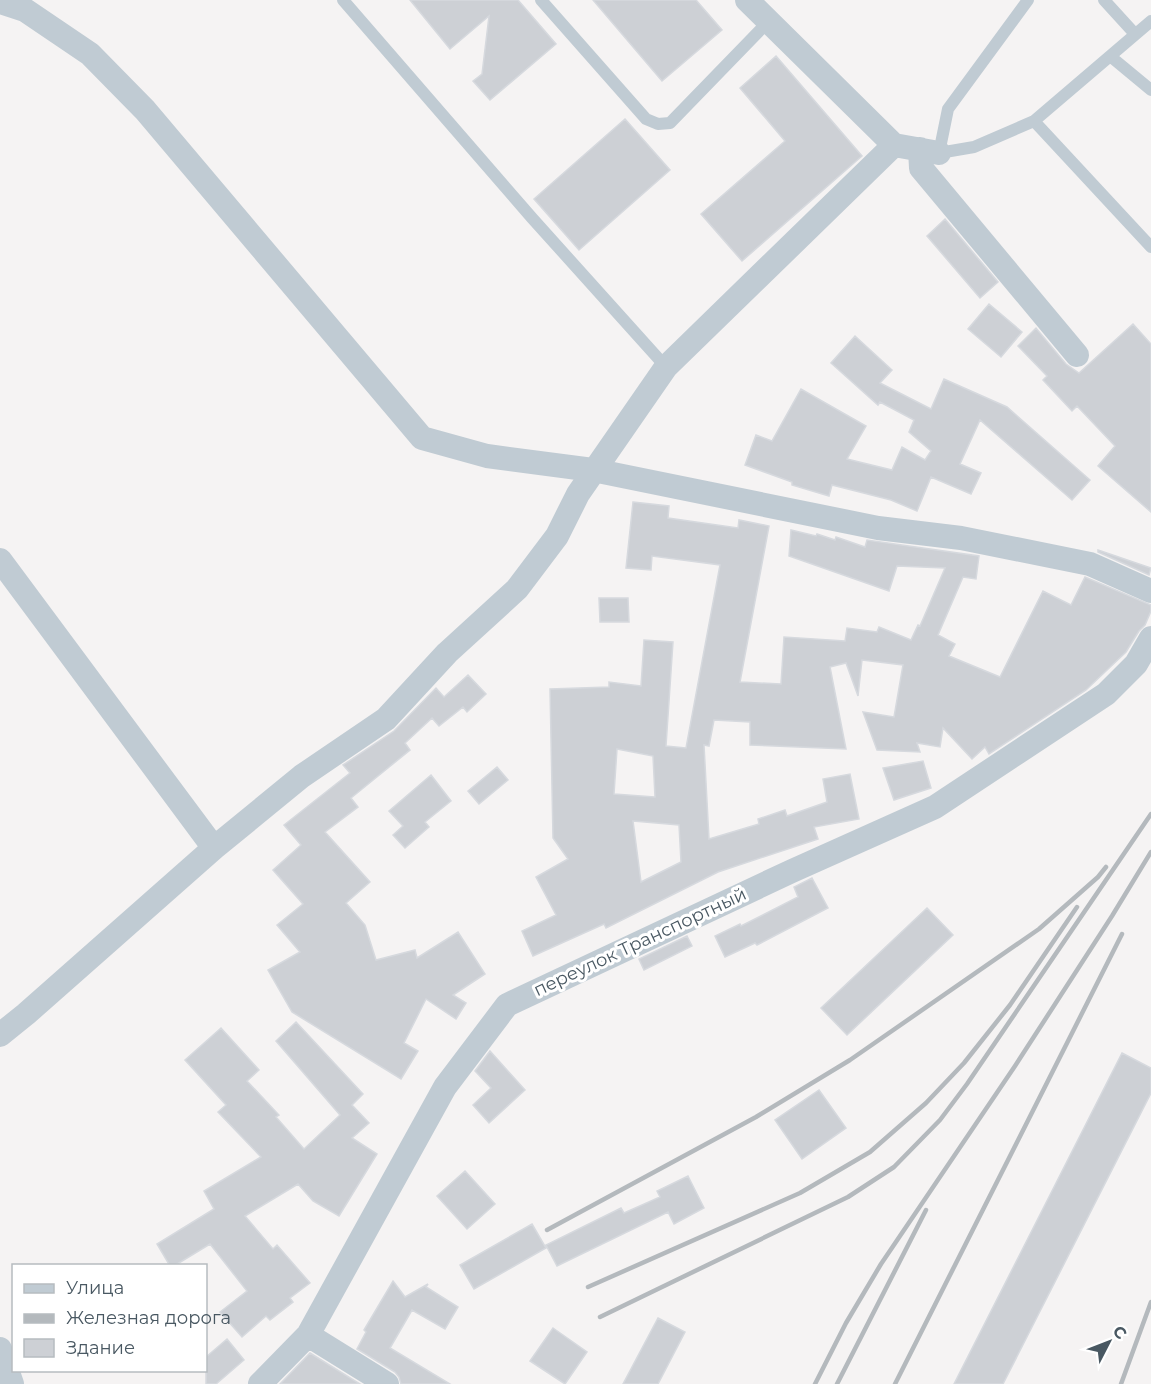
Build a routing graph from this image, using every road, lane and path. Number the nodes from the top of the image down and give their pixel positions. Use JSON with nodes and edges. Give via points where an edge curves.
{"nodes":[{"id":1,"x":343,"y":0,"type":"edge"},
{"id":2,"x":541,"y":0,"type":"edge"},
{"id":3,"x":1028,"y":0,"type":"edge"},
{"id":4,"x":1104,"y":0,"type":"edge"},
{"id":5,"x":0,"y":2,"type":"edge"},
{"id":6,"x":758,"y":8,"type":"edge"},
{"id":7,"x":1151,"y":21,"type":"edge"},
{"id":8,"x":1135,"y":34,"type":"junction"},
{"id":9,"x":1110,"y":56,"type":"junction"},
{"id":10,"x":1151,"y":90,"type":"edge"},
{"id":11,"x":1034,"y":122,"type":"junction"},
{"id":12,"x":894,"y":145,"type":"junction"},
{"id":13,"x":929,"y":151,"type":"junction"},
{"id":14,"x":1151,"y":246,"type":"edge"},
{"id":15,"x":1077,"y":355,"type":"dead end"},
{"id":16,"x":666,"y":367,"type":"junction"},
{"id":17,"x":593,"y":470,"type":"junction"},
{"id":18,"x":0,"y":560,"type":"edge"},
{"id":19,"x":1151,"y":591,"type":"edge"},
{"id":20,"x":1151,"y":638,"type":"edge"},
{"id":21,"x":213,"y":848,"type":"junction"},
{"id":22,"x":0,"y":1035,"type":"edge"},
{"id":23,"x":308,"y":1335,"type":"junction"},
{"id":24,"x":0,"y":1349,"type":"edge"},
{"id":25,"x":12,"y":1384,"type":"edge"},
{"id":26,"x":260,"y":1384,"type":"edge"},
{"id":27,"x":387,"y":1384,"type":"edge"}],
"edges":[{"from":1,"to":16,"type":"lane"},
{"from":2,"to":6,"type":"lane","via":[[646,119],[658,124],[670,123]]},
{"from":3,"to":13,"type":"lane","via":[[948,109]]},
{"from":4,"to":8,"type":"lane"},
{"from":5,"to":17,"type":"street","via":[[25,10],[90,54],[145,110],[422,438],[487,456]]},
{"from":6,"to":12,"type":"street"},
{"from":7,"to":8,"type":"lane"},
{"from":8,"to":9,"type":"lane"},
{"from":9,"to":10,"type":"lane"},
{"from":9,"to":11,"type":"lane"},
{"from":11,"to":13,"type":"lane","via":[[974,147]]},
{"from":11,"to":14,"type":"lane"},
{"from":12,"to":13,"type":"street"},
{"from":12,"to":16,"type":"street"},
{"from":13,"to":15,"type":"street","via":[[921,168]]},
{"from":16,"to":17,"type":"street"},
{"from":17,"to":19,"type":"street","via":[[878,528],[961,538],[1090,564]]},
{"from":17,"to":21,"type":"street","via":[[557,536],[517,589],[447,653],[386,719],[302,776]]},
{"from":18,"to":21,"type":"street"},
{"from":20,"to":23,"type":"street","name":"переулок Транспортный","via":[[1136,664],[1106,694],[936,807],[507,1005],[445,1087]]},
{"from":21,"to":22,"type":"street"},
{"from":23,"to":26,"type":"street","name":"переулок Транспортный"},
{"from":23,"to":27,"type":"street"},
{"from":24,"to":25,"type":"street"}]}
